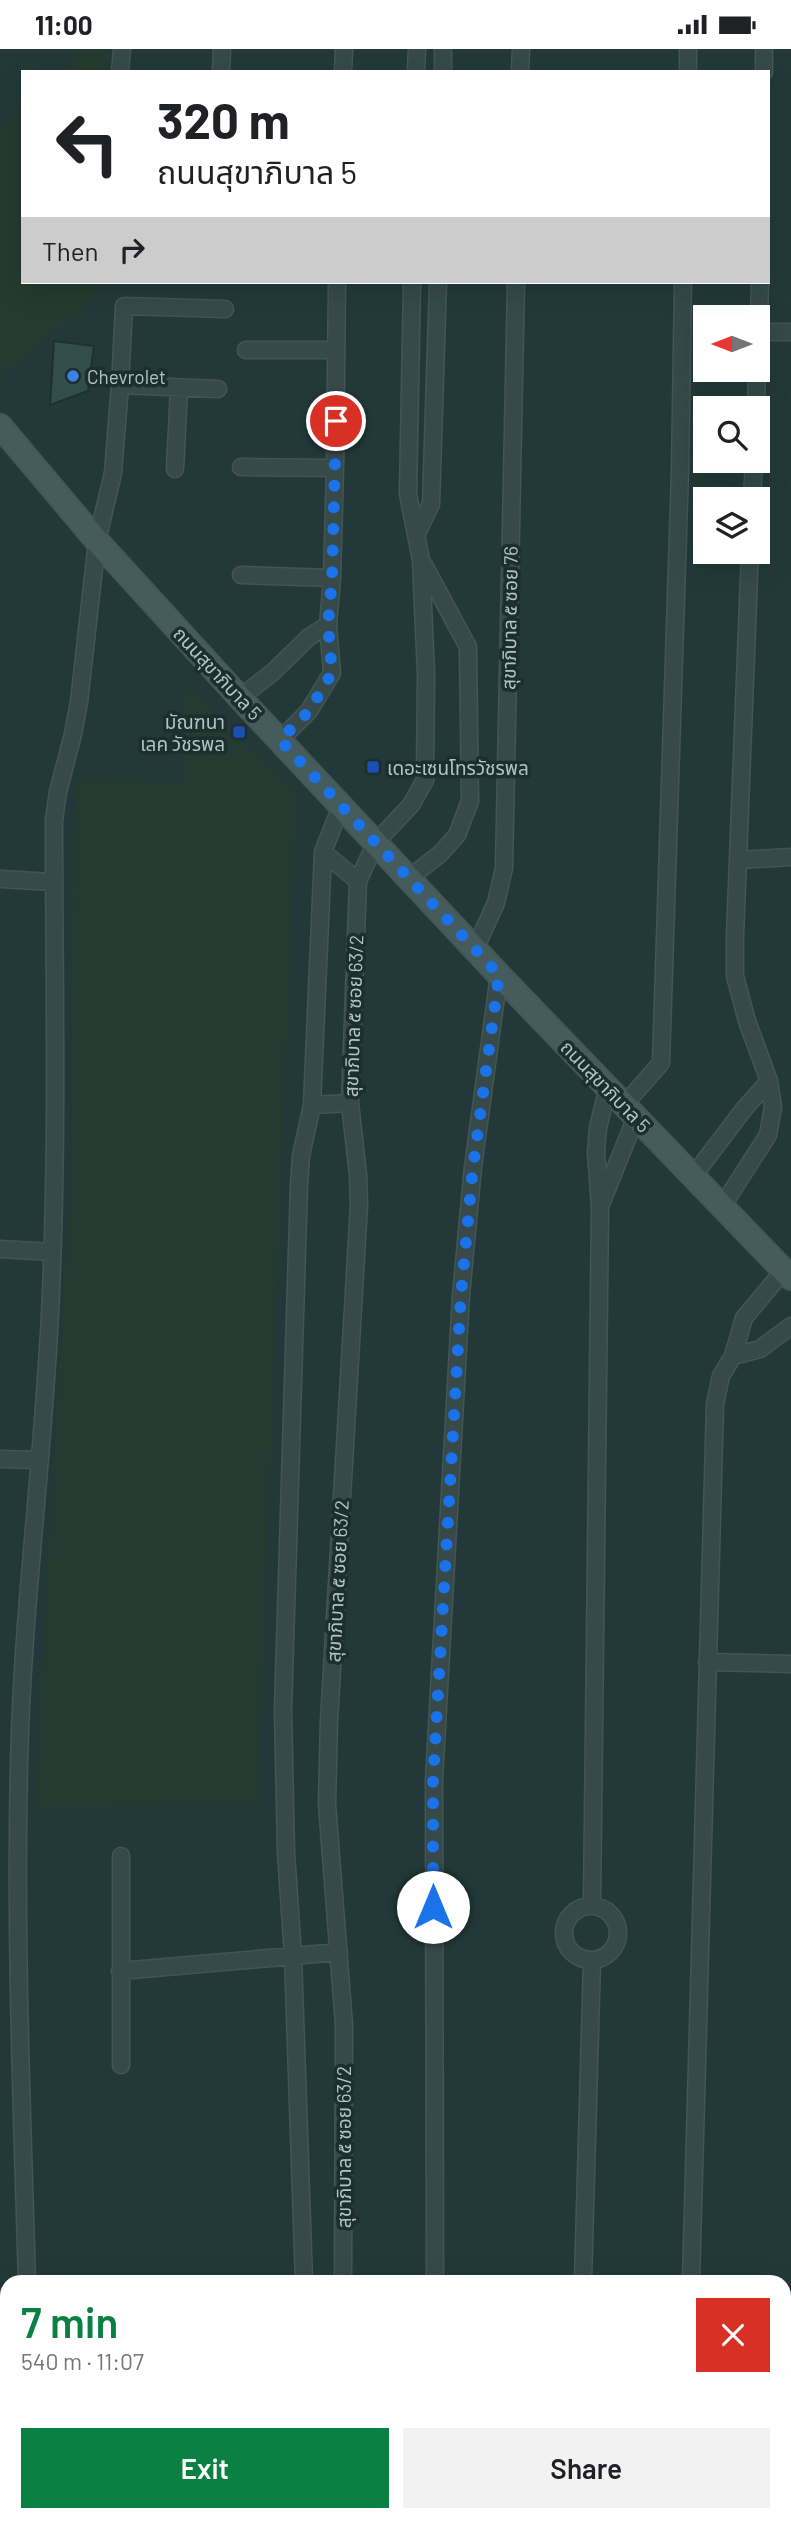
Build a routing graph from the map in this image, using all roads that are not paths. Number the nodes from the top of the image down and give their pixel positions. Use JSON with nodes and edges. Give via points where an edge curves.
{"nodes":[{"id":1,"x":122,"y":49,"type":"edge"},
{"id":2,"x":222,"y":49,"type":"edge"},
{"id":3,"x":344,"y":49,"type":"edge"},
{"id":4,"x":417,"y":49,"type":"edge"},
{"id":5,"x":443,"y":49,"type":"edge"},
{"id":6,"x":521,"y":49,"type":"edge"},
{"id":7,"x":688,"y":49,"type":"edge"},
{"id":8,"x":764,"y":49,"type":"edge"},
{"id":9,"x":120,"y":70,"type":"edge"},
{"id":10,"x":221,"y":70,"type":"edge"},
{"id":11,"x":343,"y":70,"type":"edge"},
{"id":12,"x":416,"y":70,"type":"edge"},
{"id":13,"x":443,"y":70,"type":"edge"},
{"id":14,"x":520,"y":70,"type":"edge"},
{"id":15,"x":688,"y":70,"type":"edge"},
{"id":16,"x":764,"y":70,"type":"edge"},
{"id":17,"x":337,"y":284,"type":"edge"},
{"id":18,"x":412,"y":284,"type":"edge"},
{"id":19,"x":438,"y":284,"type":"edge"},
{"id":20,"x":516,"y":284,"type":"edge"},
{"id":21,"x":683,"y":284,"type":"edge"},
{"id":22,"x":760,"y":284,"type":"edge"},
{"id":23,"x":759,"y":305,"type":"edge"},
{"id":24,"x":225,"y":309,"type":"dead end"},
{"id":25,"x":770,"y":332,"type":"edge"},
{"id":26,"x":791,"y":332,"type":"edge"},
{"id":27,"x":246,"y":350,"type":"dead end"},
{"id":28,"x":336,"y":350,"type":"junction"},
{"id":29,"x":120,"y":385,"type":"junction"},
{"id":30,"x":179,"y":387,"type":"junction"},
{"id":31,"x":218,"y":389,"type":"dead end"},
{"id":32,"x":0,"y":426,"type":"edge"},
{"id":33,"x":241,"y":467,"type":"dead end"},
{"id":34,"x":335,"y":468,"type":"junction"},
{"id":35,"x":175,"y":469,"type":"dead end"},
{"id":36,"x":417,"y":533,"type":"junction"},
{"id":37,"x":97,"y":541,"type":"junction"},
{"id":38,"x":421,"y":560,"type":"junction"},
{"id":39,"x":749,"y":564,"type":"edge"},
{"id":40,"x":241,"y":575,"type":"dead end"},
{"id":41,"x":332,"y":578,"type":"junction"},
{"id":42,"x":328,"y":625,"type":"junction"},
{"id":43,"x":240,"y":698,"type":"junction"},
{"id":44,"x":280,"y":740,"type":"junction"},
{"id":45,"x":341,"y":806,"type":"junction"},
{"id":46,"x":376,"y":842,"type":"junction"},
{"id":47,"x":323,"y":852,"type":"junction"},
{"id":48,"x":791,"y":857,"type":"edge"},
{"id":49,"x":738,"y":860,"type":"junction"},
{"id":50,"x":409,"y":878,"type":"junction"},
{"id":51,"x":0,"y":879,"type":"edge"},
{"id":52,"x":358,"y":881,"type":"junction"},
{"id":53,"x":54,"y":882,"type":"junction"},
{"id":54,"x":475,"y":949,"type":"junction"},
{"id":55,"x":499,"y":975,"type":"junction"},
{"id":56,"x":769,"y":1081,"type":"junction"},
{"id":57,"x":608,"y":1087,"type":"junction"},
{"id":58,"x":350,"y":1103,"type":"junction"},
{"id":59,"x":312,"y":1105,"type":"junction"},
{"id":60,"x":630,"y":1111,"type":"junction"},
{"id":61,"x":694,"y":1175,"type":"junction"},
{"id":62,"x":723,"y":1205,"type":"junction"},
{"id":63,"x":600,"y":1206,"type":"junction"},
{"id":64,"x":0,"y":1249,"type":"edge"},
{"id":65,"x":52,"y":1252,"type":"junction"},
{"id":66,"x":788,"y":1274,"type":"edge"},
{"id":67,"x":791,"y":1326,"type":"edge"},
{"id":68,"x":733,"y":1356,"type":"junction"},
{"id":69,"x":0,"y":1459,"type":"edge"},
{"id":70,"x":39,"y":1460,"type":"junction"},
{"id":71,"x":707,"y":1662,"type":"junction"},
{"id":72,"x":791,"y":1664,"type":"edge"},
{"id":73,"x":121,"y":1856,"type":"dead end"},
{"id":74,"x":592,"y":1905,"type":"junction"},
{"id":75,"x":8,"y":1912,"type":"edge"},
{"id":76,"x":339,"y":1952,"type":"junction"},
{"id":77,"x":293,"y":1956,"type":"junction"},
{"id":78,"x":592,"y":1960,"type":"junction"},
{"id":79,"x":120,"y":1971,"type":"junction"},
{"id":80,"x":121,"y":2065,"type":"dead end"},
{"id":81,"x":27,"y":2275,"type":"edge"},
{"id":82,"x":304,"y":2275,"type":"edge"},
{"id":83,"x":342,"y":2275,"type":"edge"},
{"id":84,"x":435,"y":2275,"type":"edge"},
{"id":85,"x":583,"y":2275,"type":"edge"},
{"id":86,"x":691,"y":2275,"type":"edge"}],
"edges":[{"from":1,"to":9,"type":"street"},
{"from":2,"to":10,"type":"street"},
{"from":3,"to":11,"type":"street"},
{"from":4,"to":12,"type":"street"},
{"from":5,"to":13,"type":"street"},
{"from":6,"to":14,"type":"street"},
{"from":7,"to":15,"type":"street"},
{"from":8,"to":16,"type":"street"},
{"from":17,"to":28,"type":"street"},
{"from":18,"to":36,"type":"street","via":[[408,493]]},
{"from":19,"to":36,"type":"street","via":[[431,504]]},
{"from":20,"to":54,"type":"street","name":"สุขาภิบาล ๕ ซอย 76","via":[[504,868],[496,903]]},
{"from":21,"to":60,"type":"street","via":[[662,1052],[661,1063]]},
{"from":22,"to":23,"type":"street"},
{"from":24,"to":29,"type":"street","via":[[124,306]]},
{"from":25,"to":26,"type":"street"},
{"from":27,"to":28,"type":"street"},
{"from":28,"to":34,"type":"street"},
{"from":29,"to":30,"type":"street"},
{"from":29,"to":37,"type":"street","via":[[113,473]]},
{"from":30,"to":31,"type":"street"},
{"from":30,"to":35,"type":"street"},
{"from":32,"to":37,"type":"main road","name":"ถนนสุขาภิบาล 5"},
{"from":33,"to":34,"type":"street"},
{"from":34,"to":41,"type":"street"},
{"from":36,"to":38,"type":"street"},
{"from":37,"to":43,"type":"main road","name":"ถนนสุขาภิบาล 5"},
{"from":37,"to":53,"type":"street","via":[[79,702],[54,820]]},
{"from":38,"to":46,"type":"street","via":[[425,779],[411,805]]},
{"from":38,"to":50,"type":"street","via":[[468,647],[470,801],[457,835]]},
{"from":39,"to":49,"type":"street"},
{"from":40,"to":41,"type":"street"},
{"from":41,"to":42,"type":"street"},
{"from":42,"to":43,"type":"street","via":[[309,636]]},
{"from":42,"to":44,"type":"street","via":[[332,673],[309,711]]},
{"from":43,"to":44,"type":"main road","name":"ถนนสุขาภิบาล 5"},
{"from":44,"to":45,"type":"main road","name":"ถนนสุขาภิบาล 5"},
{"from":45,"to":46,"type":"main road","name":"ถนนสุขาภิบาล 5"},
{"from":45,"to":47,"type":"street"},
{"from":46,"to":50,"type":"main road","name":"ถนนสุขาภิบาล 5"},
{"from":46,"to":52,"type":"street"},
{"from":47,"to":52,"type":"street"},
{"from":47,"to":59,"type":"street"},
{"from":48,"to":49,"type":"street"},
{"from":49,"to":56,"type":"street","via":[[735,976]]},
{"from":50,"to":54,"type":"main road","name":"ถนนสุขาภิบาล 5"},
{"from":51,"to":53,"type":"street"},
{"from":52,"to":58,"type":"street","name":"สุขาภิบาล ๕ ซอย 63/2"},
{"from":53,"to":65,"type":"street"},
{"from":54,"to":55,"type":"main road","name":"ถนนสุขาภิบาล 5"},
{"from":55,"to":57,"type":"main road","name":"ถนนสุขาภิบาล 5"},
{"from":55,"to":84,"type":"street","via":[[461,1295],[433,1780]]},
{"from":56,"to":61,"type":"street"},
{"from":56,"to":62,"type":"street","via":[[768,1135]]},
{"from":57,"to":60,"type":"main road","name":"ถนนสุขาภิบาล 5"},
{"from":57,"to":63,"type":"street","via":[[596,1152]]},
{"from":58,"to":59,"type":"street"},
{"from":58,"to":76,"type":"street","name":"สุขาภิบาล ๕ ซอย 63/2","via":[[359,1205],[327,1804]]},
{"from":59,"to":77,"type":"street","via":[[299,1185],[283,1710]]},
{"from":60,"to":61,"type":"main road","name":"ถนนสุขาภิบาล 5"},
{"from":60,"to":63,"type":"street"},
{"from":61,"to":62,"type":"main road","name":"ถนนสุขาภิบาล 5"},
{"from":62,"to":66,"type":"main road","name":"ถนนสุขาภิบาล 5"},
{"from":63,"to":74,"type":"street"},
{"from":64,"to":65,"type":"street"},
{"from":65,"to":70,"type":"street"},
{"from":66,"to":68,"type":"street","via":[[744,1318]]},
{"from":67,"to":68,"type":"street","via":[[760,1349]]},
{"from":68,"to":71,"type":"street","via":[[721,1375],[715,1404]]},
{"from":69,"to":70,"type":"street"},
{"from":70,"to":75,"type":"street"},
{"from":71,"to":72,"type":"street"},
{"from":71,"to":86,"type":"street"},
{"from":73,"to":79,"type":"street"},
{"from":74,"to":78,"type":"street","via":[[609,1912],[618,1928],[609,1954]]},
{"from":74,"to":78,"type":"street","via":[[570,1914],[563,1928],[570,1951]]},
{"from":75,"to":81,"type":"street"},
{"from":76,"to":77,"type":"street"},
{"from":76,"to":83,"type":"street","name":"สุขาภิบาล ๕ ซอย 63/2","via":[[344,2025]]},
{"from":77,"to":79,"type":"street"},
{"from":77,"to":82,"type":"street"},
{"from":78,"to":85,"type":"street"},
{"from":79,"to":80,"type":"street"}]}
